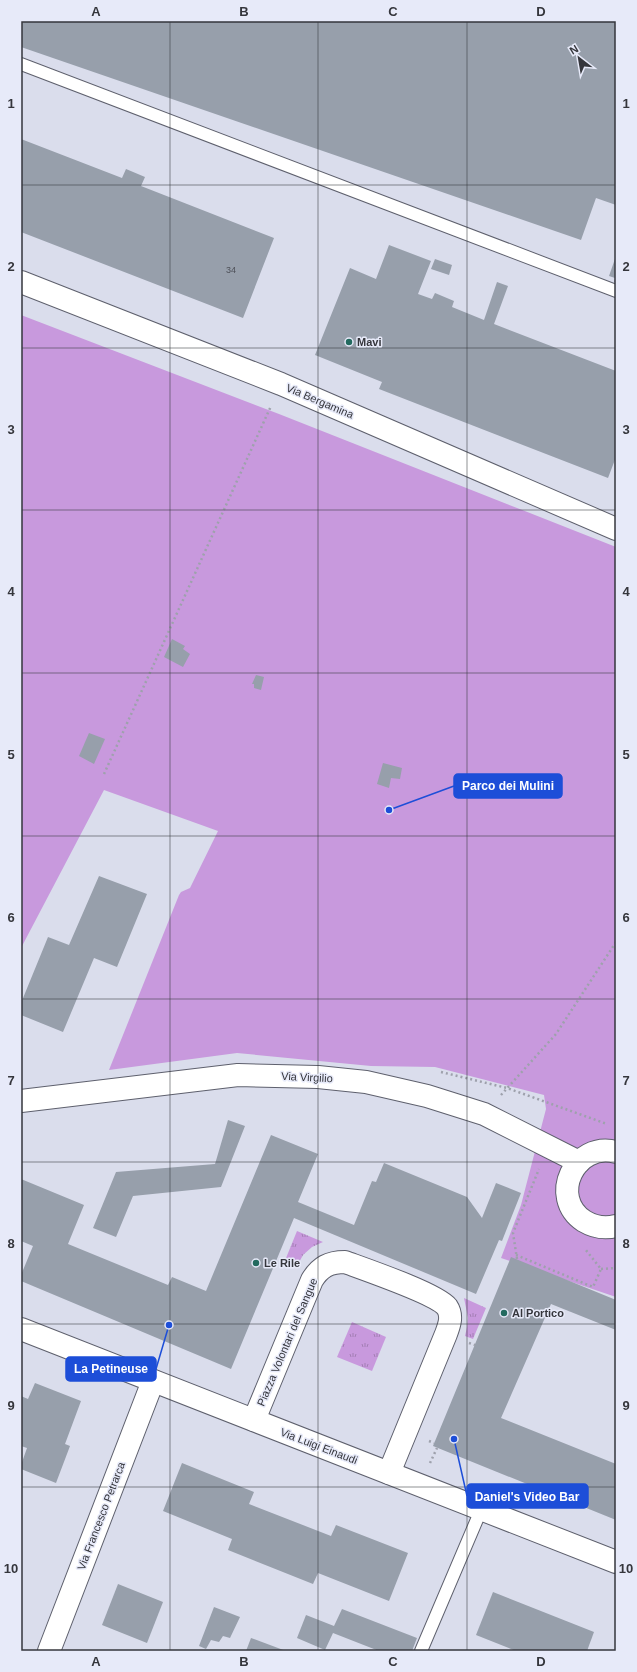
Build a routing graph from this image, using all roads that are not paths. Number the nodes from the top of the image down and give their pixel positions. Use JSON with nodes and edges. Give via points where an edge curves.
{"nodes":[{"id":1,"x":21,"y":64,"type":"edge"},
{"id":2,"x":21,"y":282,"type":"edge"},
{"id":3,"x":616,"y":291,"type":"edge"},
{"id":4,"x":616,"y":530,"type":"edge"},
{"id":5,"x":21,"y":1101,"type":"edge"},
{"id":6,"x":616,"y":1152,"type":"edge"},
{"id":7,"x":578,"y":1162,"type":"junction"},
{"id":8,"x":616,"y":1226,"type":"edge"},
{"id":9,"x":21,"y":1329,"type":"edge"},
{"id":10,"x":153,"y":1381,"type":"junction"},
{"id":11,"x":254,"y":1420,"type":"junction"},
{"id":12,"x":389,"y":1473,"type":"junction"},
{"id":13,"x":481,"y":1510,"type":"junction"},
{"id":14,"x":616,"y":1562,"type":"edge"},
{"id":15,"x":49,"y":1651,"type":"edge"},
{"id":16,"x":421,"y":1651,"type":"edge"}],
"edges":[{"from":1,"to":3,"type":"lane"},
{"from":2,"to":4,"type":"street","name":"Via Bergamina","via":[[281,384]]},
{"from":5,"to":7,"type":"street","name":"Via Virgilio","via":[[238,1076],[318,1077],[366,1082],[427,1096],[484,1114]]},
{"from":6,"to":7,"type":"street","via":[[599,1151]]},
{"from":7,"to":8,"type":"street","via":[[567,1184],[572,1208],[590,1225],[602,1228]]},
{"from":9,"to":10,"type":"street","name":"Via Luigi Einaudi"},
{"from":10,"to":11,"type":"street","name":"Via Luigi Einaudi"},
{"from":10,"to":15,"type":"street","name":"Via Francesco Petrarca"},
{"from":11,"to":12,"type":"street","name":"Via Luigi Einaudi"},
{"from":11,"to":12,"type":"street","name":"Piazza Volontari del Sangue","via":[[312,1280],[322,1267],[335,1262],[345,1262],[433,1297],[447,1308],[450,1314],[446,1334]]},
{"from":12,"to":13,"type":"street","name":"Via Luigi Einaudi"},
{"from":13,"to":14,"type":"street","name":"Via Luigi Einaudi"},
{"from":13,"to":16,"type":"lane"}]}
